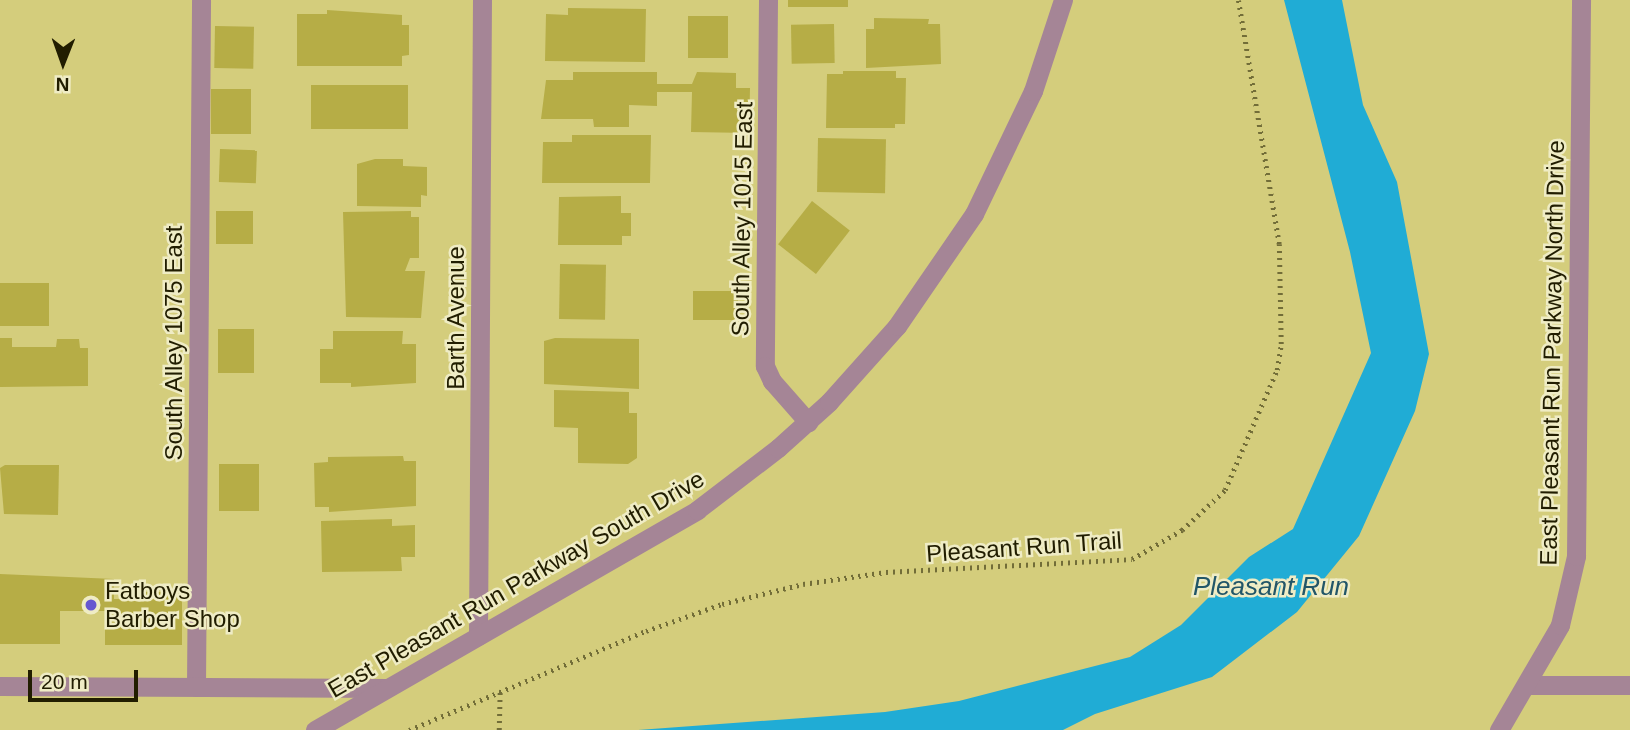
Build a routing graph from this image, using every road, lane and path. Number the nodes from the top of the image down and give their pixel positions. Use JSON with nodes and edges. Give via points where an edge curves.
{"nodes":[{"id":1,"x":201,"y":0,"type":"edge"},
{"id":2,"x":482,"y":0,"type":"edge"},
{"id":3,"x":768,"y":0,"type":"edge"},
{"id":4,"x":1063,"y":0,"type":"edge"},
{"id":5,"x":1238,"y":0,"type":"edge"},
{"id":6,"x":1581,"y":0,"type":"edge"},
{"id":7,"x":808,"y":422,"type":"junction"},
{"id":8,"x":478,"y":636,"type":"junction"},
{"id":9,"x":1528,"y":685,"type":"junction"},
{"id":10,"x":1630,"y":685,"type":"edge"},
{"id":11,"x":0,"y":686,"type":"edge"},
{"id":12,"x":196,"y":687,"type":"junction"},
{"id":13,"x":388,"y":688,"type":"junction"},
{"id":14,"x":500,"y":690,"type":"junction"},
{"id":15,"x":499,"y":729,"type":"edge"},
{"id":16,"x":314,"y":730,"type":"edge"},
{"id":17,"x":409,"y":730,"type":"edge"},
{"id":18,"x":1499,"y":730,"type":"edge"}],
"edges":[{"from":1,"to":12,"type":"street","name":"South Alley 1075 East"},
{"from":2,"to":8,"type":"street","name":"Barth Avenue"},
{"from":3,"to":7,"type":"street","name":"South Alley 1015 East","via":[[765,366],[772,381]]},
{"from":4,"to":7,"type":"street","name":"East Pleasant Run Parkway South Drive","via":[[1028,101],[974,214],[897,327]]},
{"from":5,"to":14,"type":"path","name":"Pleasant Run Trail","via":[[1279,244],[1281,344],[1277,370],[1217,498],[1182,530],[1132,559],[887,572],[803,584],[722,604]]},
{"from":6,"to":9,"type":"street","name":"East Pleasant Run Parkway North Drive","via":[[1577,540],[1563,617]]},
{"from":7,"to":8,"type":"street","name":"East Pleasant Run Parkway South Drive","via":[[697,510]]},
{"from":8,"to":13,"type":"street","name":"East Pleasant Run Parkway South Drive"},
{"from":9,"to":10,"type":"street"},
{"from":9,"to":18,"type":"street","name":"East Pleasant Run Parkway North Drive"},
{"from":11,"to":12,"type":"street"},
{"from":12,"to":13,"type":"street"},
{"from":13,"to":16,"type":"street","name":"East Pleasant Run Parkway South Drive"},
{"from":14,"to":15,"type":"path"},
{"from":14,"to":17,"type":"path","name":"Pleasant Run Trail"}]}
